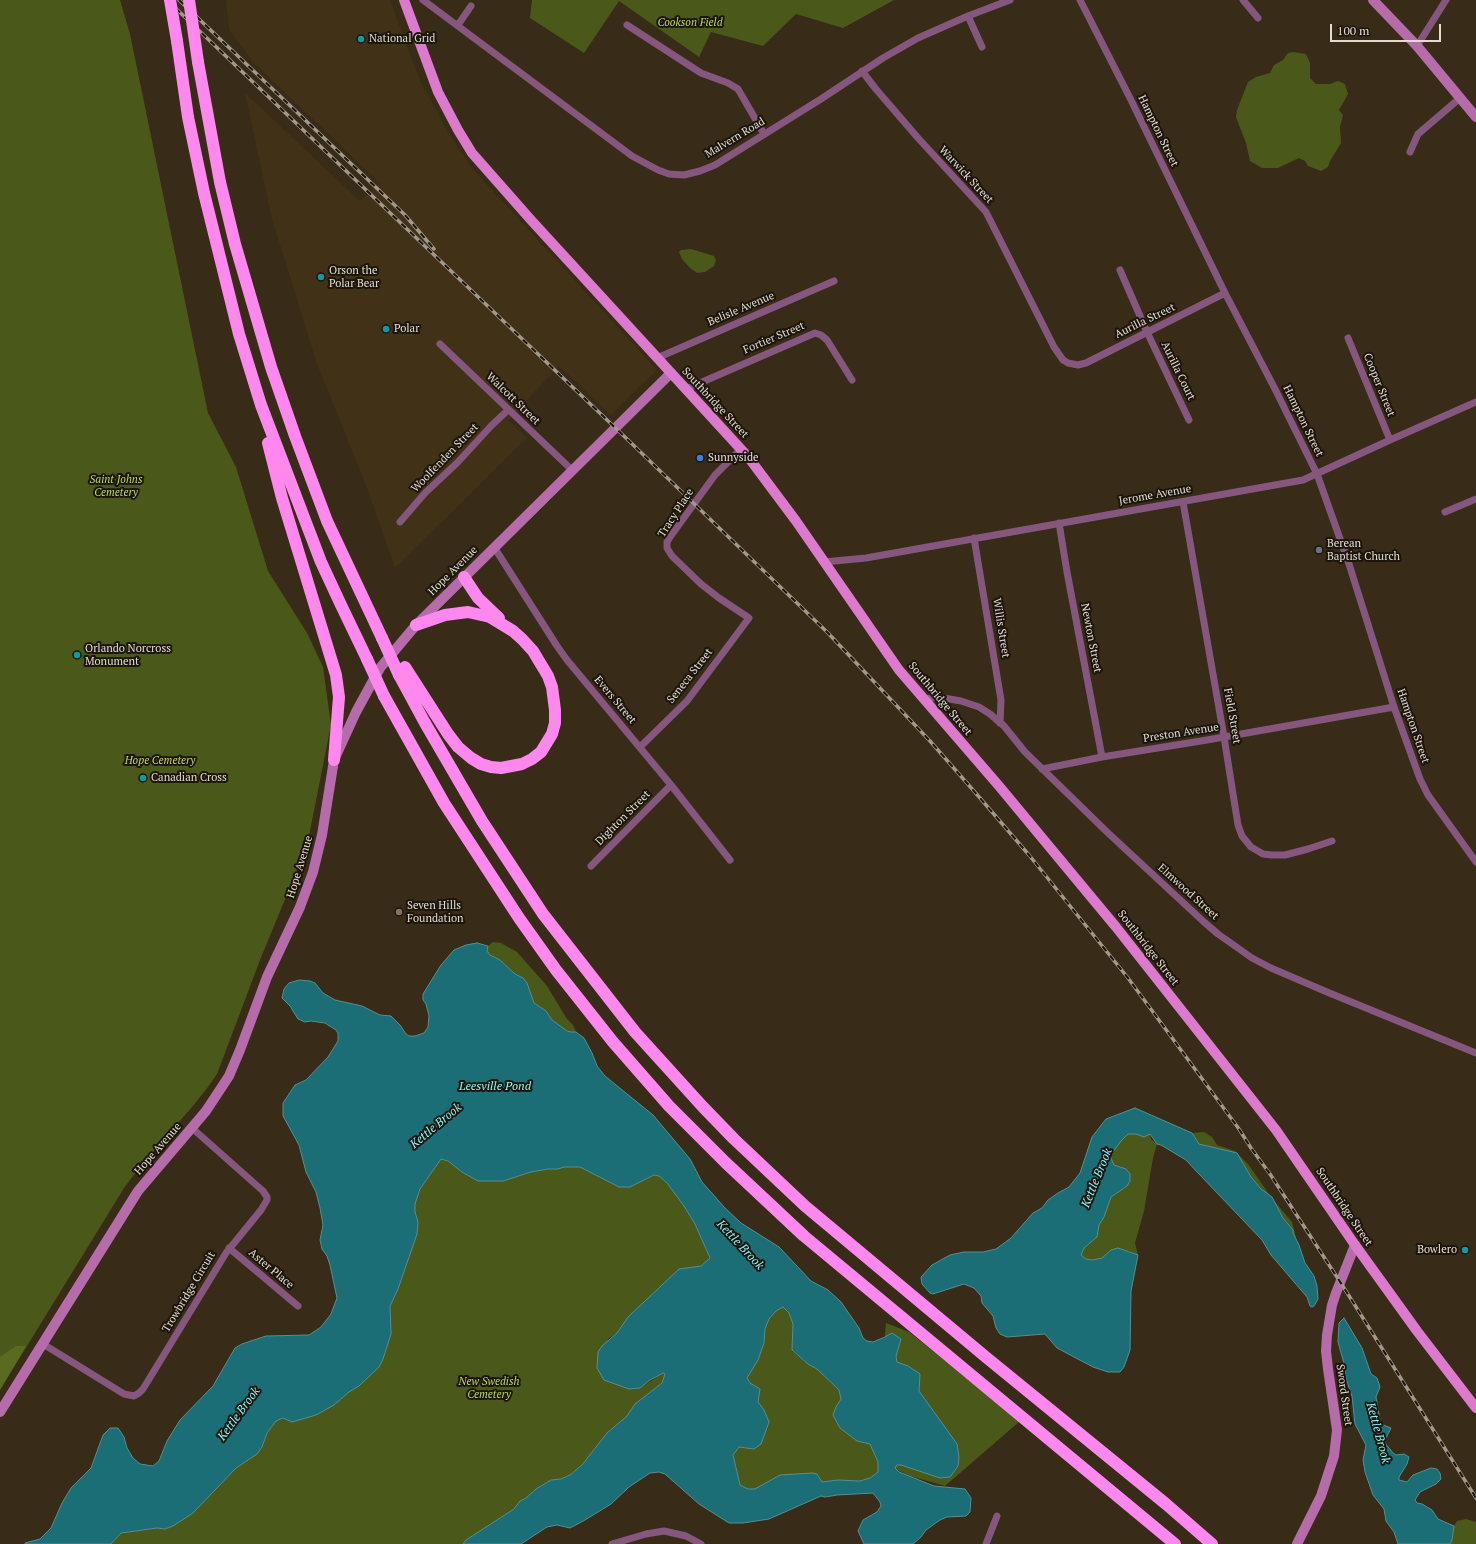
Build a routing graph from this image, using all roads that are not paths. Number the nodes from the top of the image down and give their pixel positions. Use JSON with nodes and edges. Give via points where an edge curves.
{"nodes":[{"id":1,"x":170,"y":0,"type":"edge"},
{"id":2,"x":189,"y":0,"type":"edge"},
{"id":3,"x":404,"y":0,"type":"edge"},
{"id":4,"x":423,"y":0,"type":"edge"},
{"id":5,"x":1010,"y":0,"type":"edge"},
{"id":6,"x":1080,"y":0,"type":"edge"},
{"id":7,"x":1243,"y":0,"type":"edge"},
{"id":8,"x":1373,"y":0,"type":"edge"},
{"id":9,"x":1446,"y":0,"type":"edge"},
{"id":10,"x":471,"y":6,"type":"dead end"},
{"id":11,"x":968,"y":16,"type":"junction"},
{"id":12,"x":1258,"y":18,"type":"dead end"},
{"id":13,"x":458,"y":25,"type":"junction"},
{"id":14,"x":627,"y":25,"type":"dead end"},
{"id":15,"x":1417,"y":46,"type":"junction"},
{"id":16,"x":982,"y":47,"type":"dead end"},
{"id":17,"x":862,"y":71,"type":"junction"},
{"id":18,"x":1460,"y":98,"type":"junction"},
{"id":19,"x":1476,"y":117,"type":"edge"},
{"id":20,"x":764,"y":134,"type":"junction"},
{"id":21,"x":1410,"y":152,"type":"dead end"},
{"id":22,"x":1120,"y":270,"type":"dead end"},
{"id":23,"x":834,"y":281,"type":"dead end"},
{"id":24,"x":1225,"y":293,"type":"junction"},
{"id":25,"x":1147,"y":332,"type":"junction"},
{"id":26,"x":239,"y":334,"type":"junction"},
{"id":27,"x":1348,"y":338,"type":"dead end"},
{"id":28,"x":440,"y":344,"type":"dead end"},
{"id":29,"x":657,"y":358,"type":"junction"},
{"id":30,"x":1073,"y":365,"type":"joint"},
{"id":31,"x":671,"y":373,"type":"junction"},
{"id":32,"x":852,"y":380,"type":"dead end"},
{"id":33,"x":686,"y":388,"type":"junction"},
{"id":34,"x":1476,"y":402,"type":"edge"},
{"id":35,"x":508,"y":410,"type":"junction"},
{"id":36,"x":1189,"y":420,"type":"dead end"},
{"id":37,"x":1390,"y":440,"type":"junction"},
{"id":38,"x":741,"y":449,"type":"junction"},
{"id":39,"x":572,"y":470,"type":"junction"},
{"id":40,"x":1317,"y":474,"type":"junction"},
{"id":41,"x":1476,"y":499,"type":"edge"},
{"id":42,"x":1183,"y":502,"type":"junction"},
{"id":43,"x":1445,"y":512,"type":"dead end"},
{"id":44,"x":400,"y":522,"type":"dead end"},
{"id":45,"x":1059,"y":523,"type":"junction"},
{"id":46,"x":974,"y":538,"type":"junction"},
{"id":47,"x":494,"y":547,"type":"junction"},
{"id":48,"x":824,"y":562,"type":"junction"},
{"id":49,"x":464,"y":577,"type":"junction"},
{"id":50,"x":745,"y":615,"type":"joint"},
{"id":51,"x":416,"y":625,"type":"junction"},
{"id":52,"x":513,"y":631,"type":"junction"},
{"id":53,"x":402,"y":671,"type":"junction"},
{"id":54,"x":924,"y":699,"type":"junction"},
{"id":55,"x":1394,"y":707,"type":"junction"},
{"id":56,"x":1000,"y":723,"type":"junction"},
{"id":57,"x":1224,"y":737,"type":"junction"},
{"id":58,"x":640,"y":748,"type":"junction"},
{"id":59,"x":1102,"y":757,"type":"junction"},
{"id":60,"x":334,"y":760,"type":"junction"},
{"id":61,"x":1042,"y":769,"type":"junction"},
{"id":62,"x":671,"y":785,"type":"junction"},
{"id":63,"x":1332,"y":841,"type":"dead end"},
{"id":64,"x":730,"y":860,"type":"dead end"},
{"id":65,"x":1476,"y":862,"type":"edge"},
{"id":66,"x":591,"y":866,"type":"dead end"},
{"id":67,"x":1476,"y":1053,"type":"edge"},
{"id":68,"x":192,"y":1128,"type":"junction"},
{"id":69,"x":1355,"y":1245,"type":"junction"},
{"id":70,"x":229,"y":1248,"type":"junction"},
{"id":71,"x":298,"y":1306,"type":"dead end"},
{"id":72,"x":43,"y":1344,"type":"junction"},
{"id":73,"x":1476,"y":1408,"type":"edge"},
{"id":74,"x":0,"y":1412,"type":"edge"},
{"id":75,"x":997,"y":1516,"type":"dead end"},
{"id":76,"x":612,"y":1544,"type":"edge"},
{"id":77,"x":701,"y":1544,"type":"edge"},
{"id":78,"x":986,"y":1544,"type":"edge"},
{"id":79,"x":1175,"y":1544,"type":"edge"},
{"id":80,"x":1212,"y":1544,"type":"edge"},
{"id":81,"x":1297,"y":1544,"type":"edge"}],
"edges":[{"from":1,"to":26,"type":"highway","bridge":true,"via":[[188,117]]},
{"from":2,"to":53,"type":"highway","bridge":true,"via":[[220,182],[235,244],[271,367],[327,521],[376,624]]},
{"from":3,"to":29,"type":"main road","name":"Southbridge Street","via":[[438,92],[472,153]]},
{"from":4,"to":13,"type":"street","name":"Malvern Road"},
{"from":5,"to":11,"type":"street","name":"Malvern Road"},
{"from":6,"to":24,"type":"street","name":"Hampton Street"},
{"from":7,"to":12,"type":"street"},
{"from":8,"to":15,"type":"main road"},
{"from":9,"to":15,"type":"street"},
{"from":10,"to":13,"type":"street"},
{"from":11,"to":16,"type":"street"},
{"from":11,"to":17,"type":"street","name":"Malvern Road","via":[[918,38]]},
{"from":13,"to":20,"type":"street","name":"Malvern Road","via":[[632,156],[669,174],[684,175],[715,165]]},
{"from":14,"to":20,"type":"street","via":[[701,73],[738,89]]},
{"from":15,"to":18,"type":"main road"},
{"from":17,"to":20,"type":"street","name":"Malvern Road"},
{"from":17,"to":30,"type":"street","name":"Warwick Street","via":[[918,138],[986,212],[1054,347],[1063,360]]},
{"from":18,"to":19,"type":"main road"},
{"from":18,"to":21,"type":"street","via":[[1418,134]]},
{"from":22,"to":25,"type":"street","name":"Aurilla Court"},
{"from":23,"to":29,"type":"street","name":"Belisle Avenue"},
{"from":24,"to":25,"type":"street","name":"Aurilla Street"},
{"from":24,"to":40,"type":"street","name":"Hampton Street"},
{"from":25,"to":30,"type":"street","name":"Aurilla Street","via":[[1086,363]]},
{"from":25,"to":36,"type":"street","name":"Aurilla Court"},
{"from":26,"to":60,"type":"highway","via":[[253,404],[267,439],[282,498],[336,675],[339,697]]},
{"from":26,"to":79,"type":"highway","bridge":true,"via":[[261,405],[321,562],[384,696],[444,803],[556,970],[613,1042],[673,1110],[804,1236]]},
{"from":27,"to":37,"type":"street","name":"Cooper Street"},
{"from":28,"to":35,"type":"street","name":"Walcott Street"},
{"from":29,"to":31,"type":"main road","name":"Southbridge Street"},
{"from":31,"to":33,"type":"main road","name":"Southbridge Street"},
{"from":31,"to":39,"type":"main road","name":"Hope Avenue"},
{"from":32,"to":33,"type":"street","name":"Fortier Street","via":[[827,340],[815,332]]},
{"from":33,"to":38,"type":"main road","name":"Southbridge Street"},
{"from":34,"to":37,"type":"street","name":"Jerome Avenue"},
{"from":35,"to":39,"type":"street","name":"Walcott Street"},
{"from":35,"to":44,"type":"street","name":"Woolfenden Street","via":[[425,493]]},
{"from":37,"to":40,"type":"street","name":"Jerome Avenue"},
{"from":38,"to":48,"type":"main road","name":"Southbridge Street"},
{"from":38,"to":50,"type":"street","name":"Tracy Place","via":[[715,475],[667,542],[667,548],[701,584]]},
{"from":39,"to":47,"type":"main road","name":"Hope Avenue"},
{"from":40,"to":42,"type":"street","name":"Jerome Avenue","via":[[1297,482]]},
{"from":40,"to":55,"type":"street","name":"Hampton Street","via":[[1349,564]]},
{"from":41,"to":43,"type":"street"},
{"from":42,"to":45,"type":"street","name":"Jerome Avenue"},
{"from":42,"to":57,"type":"street","name":"Field Street"},
{"from":45,"to":46,"type":"street","name":"Jerome Avenue"},
{"from":45,"to":59,"type":"street","name":"Newton Street"},
{"from":46,"to":48,"type":"street","name":"Jerome Avenue","via":[[866,558]]},
{"from":46,"to":56,"type":"street","name":"Willis Street","via":[[1001,700]]},
{"from":47,"to":49,"type":"main road","name":"Hope Avenue"},
{"from":47,"to":58,"type":"street","name":"Evers Street","via":[[557,646]]},
{"from":48,"to":54,"type":"main road","name":"Southbridge Street","via":[[899,670]]},
{"from":49,"to":51,"type":"main road","name":"Hope Avenue"},
{"from":49,"to":52,"type":"highway","via":[[478,598]]},
{"from":50,"to":58,"type":"street","name":"Seneca Street","via":[[749,618],[687,701]]},
{"from":51,"to":52,"type":"highway","via":[[445,615],[468,612],[490,617]]},
{"from":51,"to":60,"type":"main road","name":"Hope Avenue","via":[[377,674]]},
{"from":52,"to":53,"type":"highway","via":[[522,638],[541,663],[552,687],[555,710],[555,723],[546,744],[537,755],[522,764],[491,767],[470,758],[458,747]]},
{"from":53,"to":80,"type":"highway","via":[[425,723],[482,821],[543,914],[632,1028],[698,1102],[806,1206]]},
{"from":54,"to":56,"type":"street","name":"Elmwood Street","via":[[938,697],[961,701],[979,707]]},
{"from":54,"to":69,"type":"main road","name":"Southbridge Street","via":[[1059,857],[1201,1033],[1276,1130]]},
{"from":55,"to":57,"type":"street","name":"Preston Avenue"},
{"from":55,"to":65,"type":"street","name":"Hampton Street","via":[[1428,796]]},
{"from":56,"to":61,"type":"street","name":"Elmwood Street"},
{"from":57,"to":59,"type":"street","name":"Preston Avenue"},
{"from":57,"to":63,"type":"street","name":"Field Street","via":[[1238,825],[1242,836],[1251,847],[1264,854],[1285,855]]},
{"from":58,"to":62,"type":"street","name":"Evers Street"},
{"from":59,"to":61,"type":"street","name":"Preston Avenue"},
{"from":60,"to":68,"type":"main road","name":"Hope Avenue","via":[[322,835],[307,890],[267,977],[229,1076]]},
{"from":61,"to":67,"type":"street","name":"Elmwood Street","via":[[1204,922],[1252,958],[1270,968]]},
{"from":62,"to":64,"type":"street","name":"Evers Street"},
{"from":62,"to":66,"type":"street","name":"Dighton Street"},
{"from":68,"to":70,"type":"street","name":"Trowbridge Circuit","via":[[267,1197],[264,1207]]},
{"from":68,"to":72,"type":"main road","name":"Hope Avenue","via":[[138,1191]]},
{"from":69,"to":73,"type":"main road","name":"Southbridge Street"},
{"from":69,"to":81,"type":"main road","name":"Sword Street","via":[[1336,1293],[1327,1335],[1326,1351],[1337,1430],[1334,1456],[1321,1496]]},
{"from":70,"to":71,"type":"street","name":"Aster Place"},
{"from":70,"to":72,"type":"street","name":"Trowbridge Circuit","via":[[140,1394],[124,1394]]},
{"from":72,"to":74,"type":"main road","name":"Hope Avenue"},
{"from":75,"to":78,"type":"street"},
{"from":76,"to":77,"type":"street","via":[[664,1531],[686,1536]]}]}
